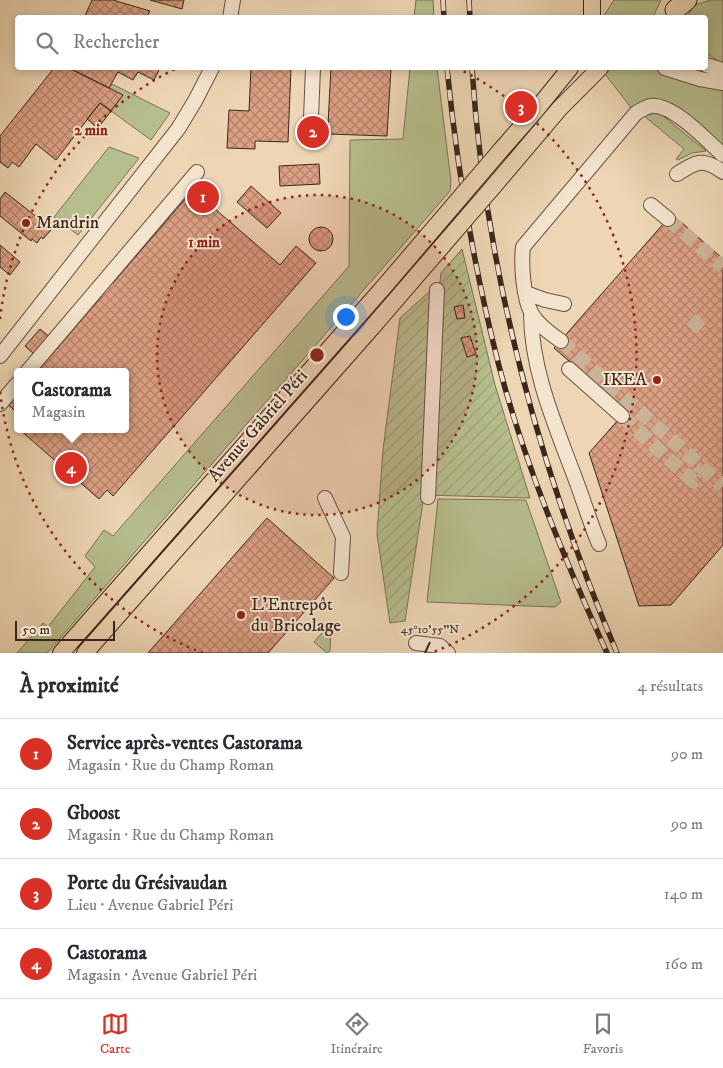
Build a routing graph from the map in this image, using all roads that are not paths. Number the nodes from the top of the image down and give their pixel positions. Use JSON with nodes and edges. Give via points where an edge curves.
{"nodes":[{"id":1,"x":233,"y":0,"type":"edge"},
{"id":2,"x":592,"y":0,"type":"edge"},
{"id":3,"x":230,"y":15,"type":"edge"},
{"id":4,"x":592,"y":15,"type":"edge"},
{"id":5,"x":708,"y":66,"type":"edge"},
{"id":6,"x":211,"y":70,"type":"edge"},
{"id":7,"x":313,"y":70,"type":"edge"},
{"id":8,"x":568,"y":70,"type":"edge"},
{"id":9,"x":598,"y":70,"type":"edge"},
{"id":10,"x":671,"y":70,"type":"edge"},
{"id":11,"x":723,"y":70,"type":"edge"},
{"id":12,"x":723,"y":84,"type":"edge"},
{"id":13,"x":311,"y":118,"type":"dead end"},
{"id":14,"x":723,"y":155,"type":"edge"},
{"id":15,"x":197,"y":172,"type":"dead end"},
{"id":16,"x":723,"y":172,"type":"edge"},
{"id":17,"x":677,"y":174,"type":"dead end"},
{"id":18,"x":651,"y":205,"type":"dead end"},
{"id":19,"x":668,"y":219,"type":"tunnel mouth"},
{"id":20,"x":437,"y":290,"type":"dead end"},
{"id":21,"x":526,"y":293,"type":"junction"},
{"id":22,"x":564,"y":304,"type":"dead end"},
{"id":23,"x":531,"y":313,"type":"junction"},
{"id":24,"x":561,"y":341,"type":"tunnel mouth"},
{"id":25,"x":0,"y":356,"type":"edge"},
{"id":26,"x":30,"y":368,"type":"edge"},
{"id":27,"x":569,"y":369,"type":"dead end"},
{"id":28,"x":14,"y":388,"type":"edge"},
{"id":29,"x":0,"y":404,"type":"edge"},
{"id":30,"x":622,"y":416,"type":"tunnel mouth"},
{"id":31,"x":428,"y":497,"type":"dead end"},
{"id":32,"x":325,"y":498,"type":"dead end"},
{"id":33,"x":599,"y":544,"type":"dead end"},
{"id":34,"x":340,"y":573,"type":"dead end"},
{"id":35,"x":416,"y":643,"type":"dead end"},
{"id":36,"x":61,"y":653,"type":"edge"},
{"id":37,"x":85,"y":653,"type":"edge"},
{"id":38,"x":448,"y":653,"type":"edge"}],
"edges":[{"from":1,"to":3,"type":"street"},
{"from":2,"to":4,"type":"main road"},
{"from":5,"to":11,"type":"street"},
{"from":6,"to":25,"type":"street","via":[[178,129]]},
{"from":7,"to":13,"type":"street"},
{"from":8,"to":36,"type":"main road","name":"Avenue Gabriel Péri","bridge":true,"via":[[382,289]]},
{"from":9,"to":37,"type":"main road","name":"Avenue Gabriel Péri","bridge":true,"via":[[560,108]]},
{"from":10,"to":12,"type":"street"},
{"from":14,"to":21,"type":"street","via":[[675,113],[650,106],[636,113],[523,247],[521,262]]},
{"from":15,"to":26,"type":"street"},
{"from":16,"to":17,"type":"street","via":[[712,164],[701,163]]},
{"from":18,"to":19,"type":"street"},
{"from":20,"to":31,"type":"street"},
{"from":21,"to":22,"type":"street"},
{"from":21,"to":23,"type":"street"},
{"from":23,"to":24,"type":"street"},
{"from":23,"to":33,"type":"street","via":[[531,333],[546,395]]},
{"from":27,"to":30,"type":"street"},
{"from":28,"to":29,"type":"street"},
{"from":32,"to":34,"type":"street","via":[[343,537]]},
{"from":35,"to":38,"type":"street","via":[[440,646]]}]}
